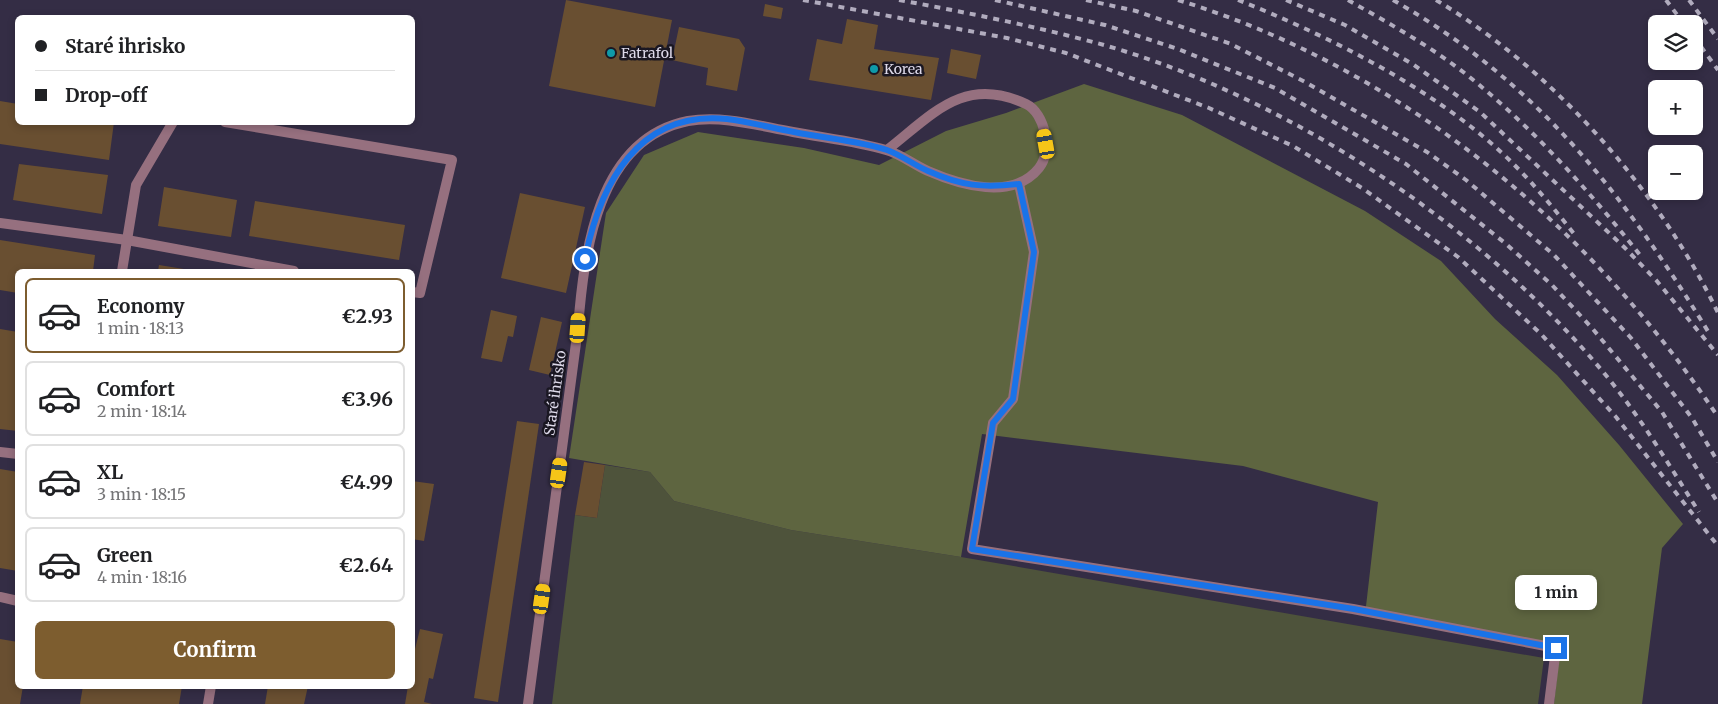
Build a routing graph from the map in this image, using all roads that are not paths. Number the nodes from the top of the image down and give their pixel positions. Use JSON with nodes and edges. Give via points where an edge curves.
{"nodes":[{"id":1,"x":171,"y":125,"type":"edge"},
{"id":2,"x":243,"y":125,"type":"edge"},
{"id":3,"x":887,"y":150,"type":"junction"},
{"id":4,"x":1019,"y":184,"type":"junction"},
{"id":5,"x":0,"y":223,"type":"edge"},
{"id":6,"x":127,"y":240,"type":"junction"},
{"id":7,"x":122,"y":269,"type":"edge"},
{"id":8,"x":275,"y":269,"type":"edge"},
{"id":9,"x":415,"y":292,"type":"edge"},
{"id":10,"x":0,"y":452,"type":"edge"},
{"id":11,"x":15,"y":454,"type":"edge"},
{"id":12,"x":0,"y":598,"type":"edge"},
{"id":13,"x":15,"y":600,"type":"edge"},
{"id":14,"x":210,"y":689,"type":"edge"},
{"id":15,"x":208,"y":704,"type":"edge"},
{"id":16,"x":528,"y":704,"type":"edge"},
{"id":17,"x":1549,"y":704,"type":"edge"}],
"edges":[{"from":1,"to":6,"type":"street","via":[[136,186]]},
{"from":2,"to":9,"type":"street","via":[[452,160],[420,293]]},
{"from":3,"to":4,"type":"street","name":"Staré ihrisko","via":[[928,171],[972,186]]},
{"from":3,"to":4,"type":"street","via":[[958,97],[989,92],[1010,97],[1033,108],[1043,124],[1046,144],[1040,167]]},
{"from":3,"to":16,"type":"street","name":"Staré ihrisko","via":[[726,119],[688,121],[660,130],[634,149],[616,173],[591,230],[582,274],[578,328]]},
{"from":4,"to":17,"type":"street","via":[[1034,252],[1013,399],[993,423],[972,549],[1354,609],[1556,648]]},
{"from":5,"to":6,"type":"street"},
{"from":6,"to":7,"type":"street"},
{"from":6,"to":8,"type":"street"},
{"from":10,"to":11,"type":"street"},
{"from":12,"to":13,"type":"street"},
{"from":14,"to":15,"type":"street"}]}
